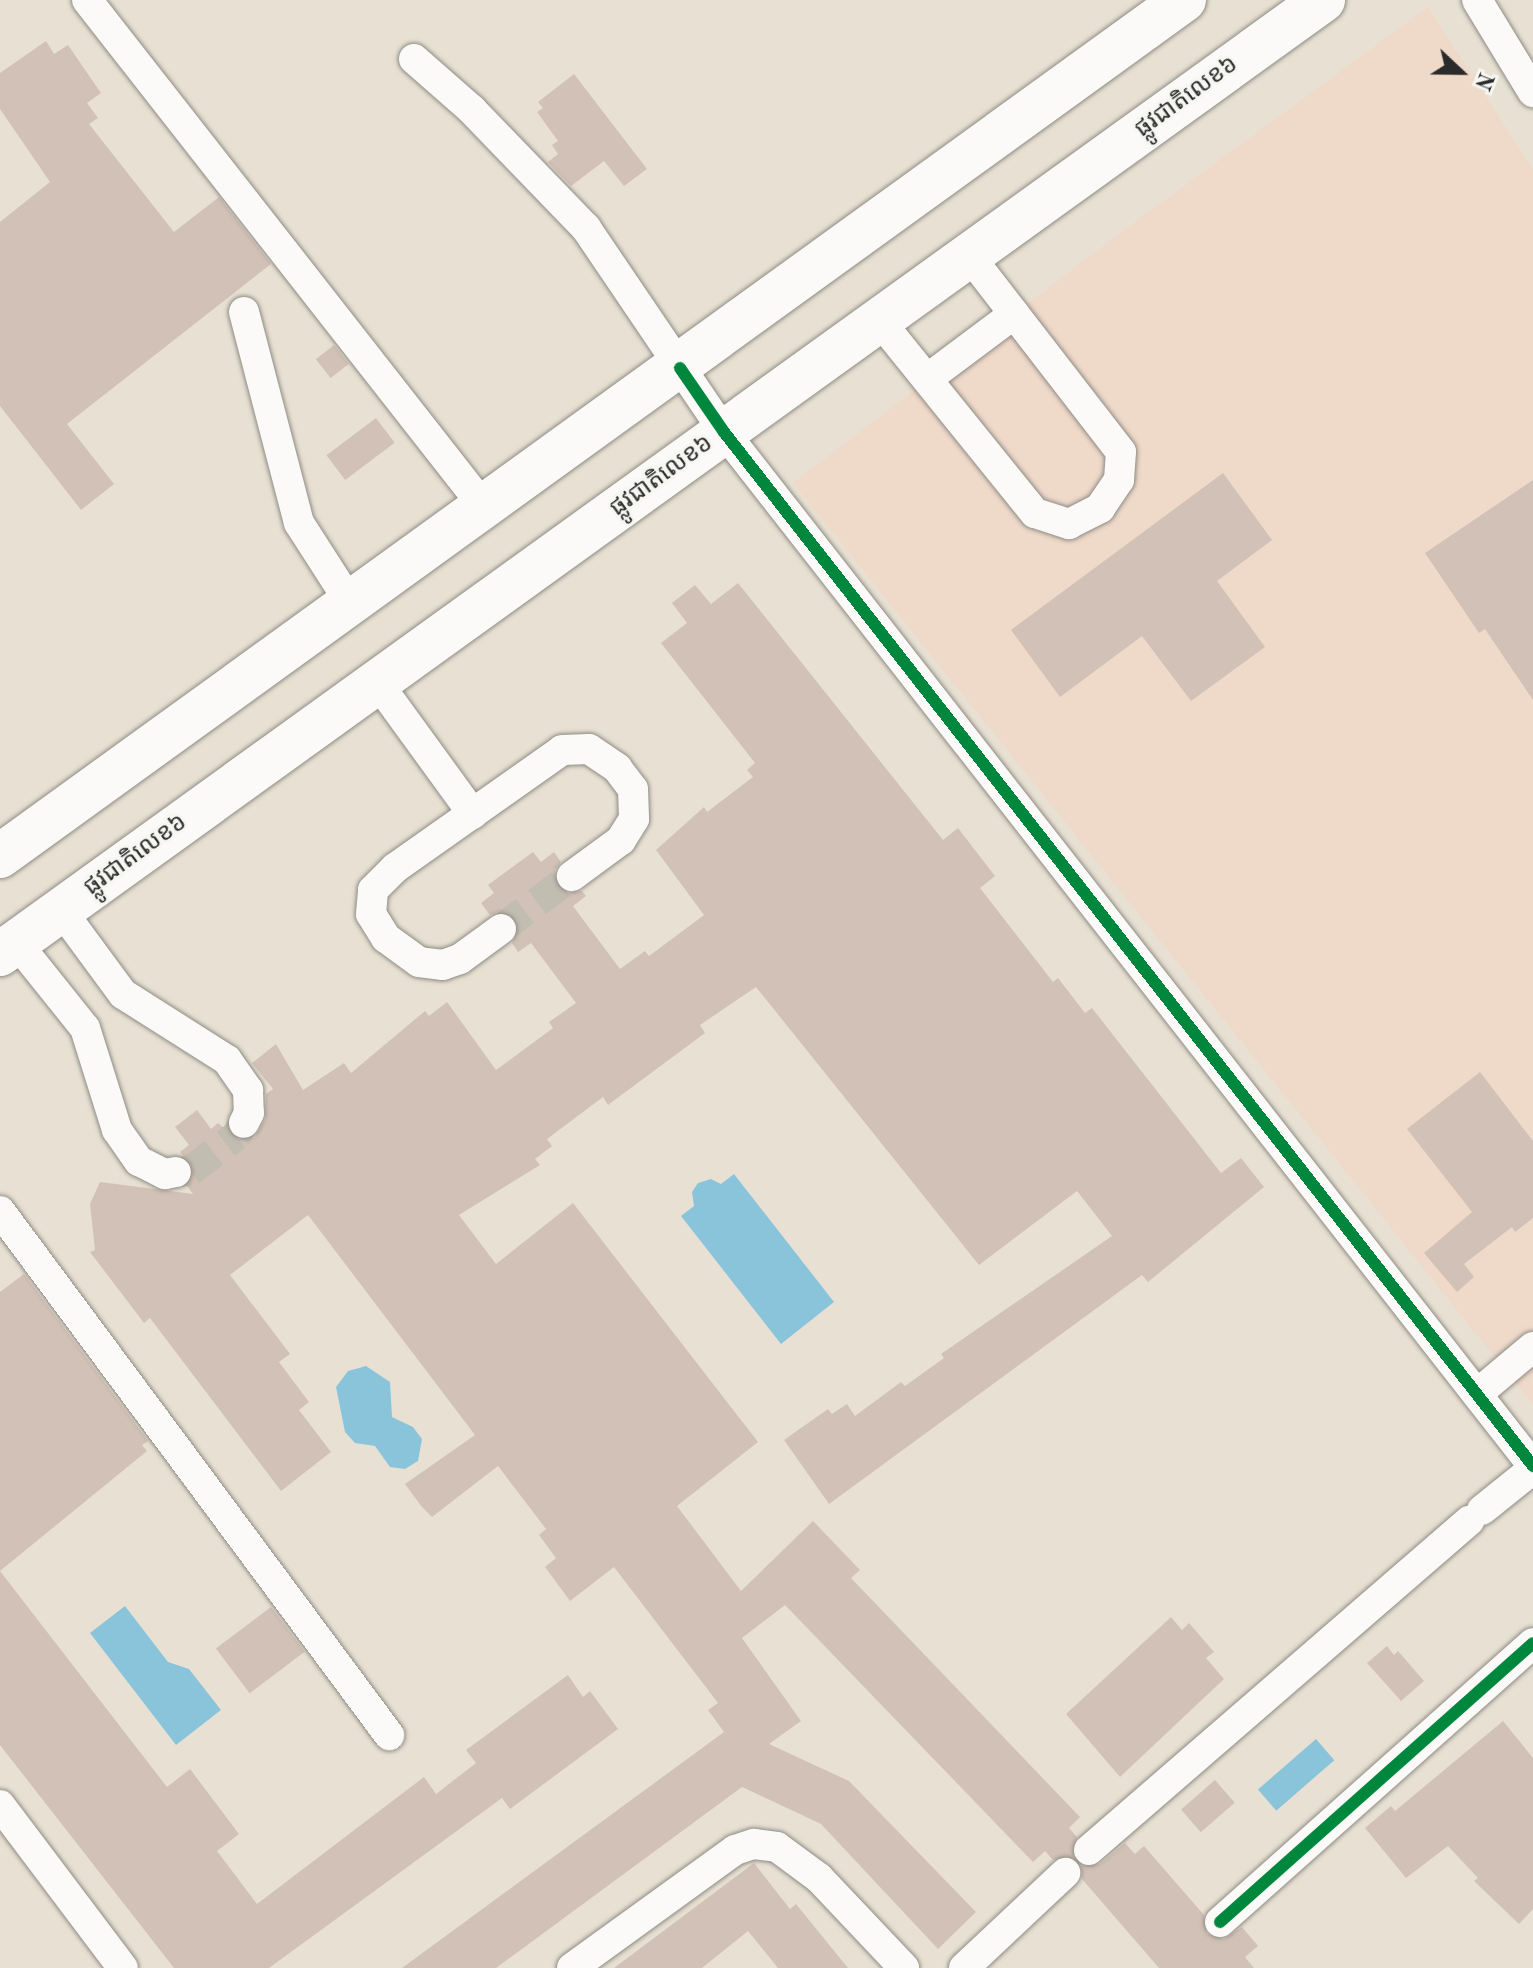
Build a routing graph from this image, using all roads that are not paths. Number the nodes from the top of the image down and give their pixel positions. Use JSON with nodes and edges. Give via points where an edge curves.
{"nodes":[{"id":1,"x":87,"y":0,"type":"edge"},
{"id":2,"x":1184,"y":0,"type":"edge"},
{"id":3,"x":1323,"y":0,"type":"edge"},
{"id":4,"x":1477,"y":0,"type":"edge"},
{"id":5,"x":414,"y":59,"type":"dead end"},
{"id":6,"x":1533,"y":92,"type":"edge"},
{"id":7,"x":969,"y":255,"type":"junction"},
{"id":8,"x":244,"y":312,"type":"dead end"},
{"id":9,"x":1014,"y":314,"type":"junction"},
{"id":10,"x":879,"y":320,"type":"junction"},
{"id":11,"x":680,"y":368,"type":"junction"},
{"id":12,"x":927,"y":379,"type":"junction"},
{"id":13,"x":724,"y":432,"type":"junction"},
{"id":14,"x":484,"y":507,"type":"junction"},
{"id":15,"x":351,"y":604,"type":"junction"},
{"id":16,"x":377,"y":682,"type":"junction"},
{"id":17,"x":473,"y":814,"type":"junction"},
{"id":18,"x":2,"y":849,"type":"edge"},
{"id":19,"x":572,"y":876,"type":"tunnel mouth"},
{"id":20,"x":61,"y":910,"type":"junction"},
{"id":21,"x":501,"y":929,"type":"tunnel mouth"},
{"id":22,"x":8,"y":948,"type":"edge"},
{"id":23,"x":244,"y":1123,"type":"tunnel mouth"},
{"id":24,"x":176,"y":1172,"type":"tunnel mouth"},
{"id":25,"x":0,"y":1211,"type":"edge"},
{"id":26,"x":1533,"y":1347,"type":"edge"},
{"id":27,"x":1477,"y":1394,"type":"junction"},
{"id":28,"x":1533,"y":1468,"type":"edge"},
{"id":29,"x":1533,"y":1643,"type":"edge"},
{"id":30,"x":389,"y":1735,"type":"dead end"},
{"id":31,"x":0,"y":1805,"type":"edge"},
{"id":32,"x":1089,"y":1850,"type":"dead end"},
{"id":33,"x":1065,"y":1873,"type":"dead end"},
{"id":34,"x":1220,"y":1922,"type":"dead end"},
{"id":35,"x":123,"y":1968,"type":"edge"},
{"id":36,"x":572,"y":1968,"type":"edge"},
{"id":37,"x":904,"y":1968,"type":"edge"},
{"id":38,"x":964,"y":1968,"type":"edge"}],
"edges":[{"from":1,"to":14,"type":"street"},
{"from":2,"to":11,"type":"highway"},
{"from":3,"to":7,"type":"highway","name":"ផ្លូវជាតិលេខ៦"},
{"from":4,"to":6,"type":"street"},
{"from":5,"to":11,"type":"street","via":[[472,110],[586,228]]},
{"from":7,"to":9,"type":"street"},
{"from":7,"to":10,"type":"highway","name":"ផ្លូវជាតិលេខ៦"},
{"from":8,"to":15,"type":"street","via":[[299,523]]},
{"from":9,"to":12,"type":"street"},
{"from":9,"to":12,"type":"street","via":[[1121,452],[1119,480],[1100,508],[1069,524],[1035,513]]},
{"from":10,"to":12,"type":"street"},
{"from":10,"to":13,"type":"highway","name":"ផ្លូវជាតិលេខ៦"},
{"from":11,"to":13,"type":"street"},
{"from":11,"to":14,"type":"highway"},
{"from":13,"to":16,"type":"highway","name":"ផ្លូវជាតិលេខ៦"},
{"from":13,"to":27,"type":"street"},
{"from":14,"to":15,"type":"highway"},
{"from":15,"to":18,"type":"highway"},
{"from":16,"to":17,"type":"street"},
{"from":16,"to":20,"type":"highway","name":"ផ្លូវជាតិលេខ៦"},
{"from":17,"to":19,"type":"street","via":[[562,750],[589,749],[617,768],[633,789],[634,819],[621,840]]},
{"from":17,"to":21,"type":"street","via":[[395,868],[373,890],[371,914],[386,938],[419,962],[443,965]]},
{"from":20,"to":22,"type":"highway","name":"ផ្លូវជាតិលេខ៦"},
{"from":20,"to":23,"type":"street","via":[[123,994],[227,1060],[248,1090]]},
{"from":22,"to":24,"type":"street","via":[[85,1028],[117,1130],[139,1161],[165,1174]]},
{"from":25,"to":30,"type":"street"},
{"from":26,"to":27,"type":"street"},
{"from":27,"to":28,"type":"street"},
{"from":28,"to":32,"type":"street"},
{"from":29,"to":34,"type":"street"},
{"from":31,"to":35,"type":"street"},
{"from":33,"to":38,"type":"street"},
{"from":36,"to":37,"type":"street","via":[[735,1850],[754,1844],[777,1847],[819,1878]]}]}
